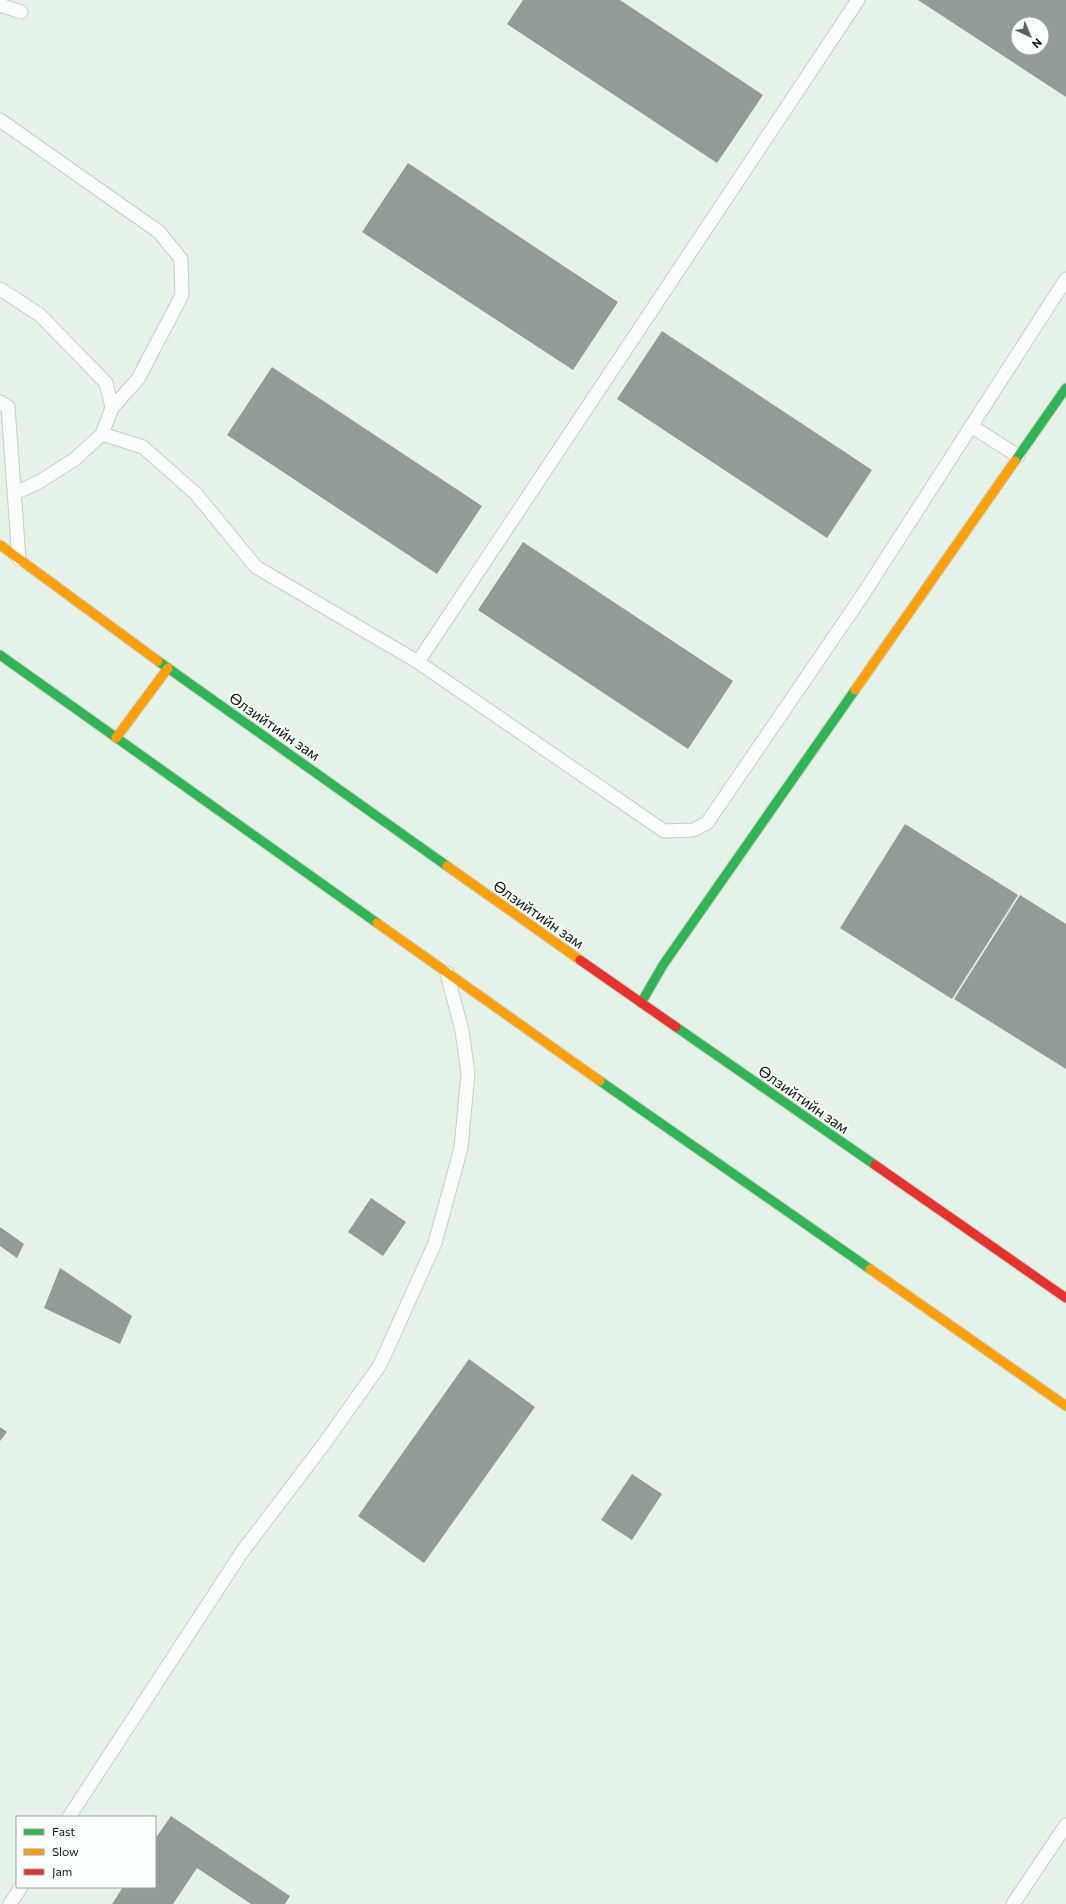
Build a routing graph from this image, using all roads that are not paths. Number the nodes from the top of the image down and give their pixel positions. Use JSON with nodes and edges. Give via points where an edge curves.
{"nodes":[{"id":1,"x":858,"y":0,"type":"edge"},
{"id":2,"x":0,"y":5,"type":"edge"},
{"id":3,"x":21,"y":12,"type":"dead end"},
{"id":4,"x":0,"y":120,"type":"edge"},
{"id":5,"x":1066,"y":279,"type":"edge"},
{"id":6,"x":0,"y":289,"type":"edge"},
{"id":7,"x":1066,"y":388,"type":"edge"},
{"id":8,"x":0,"y":402,"type":"edge"},
{"id":9,"x":112,"y":408,"type":"junction"},
{"id":10,"x":971,"y":426,"type":"junction"},
{"id":11,"x":102,"y":434,"type":"junction"},
{"id":12,"x":1018,"y":456,"type":"junction"},
{"id":13,"x":15,"y":493,"type":"junction"},
{"id":14,"x":0,"y":545,"type":"edge"},
{"id":15,"x":19,"y":559,"type":"junction"},
{"id":16,"x":0,"y":655,"type":"edge"},
{"id":17,"x":418,"y":662,"type":"junction"},
{"id":18,"x":168,"y":668,"type":"junction"},
{"id":19,"x":116,"y":738,"type":"junction"},
{"id":20,"x":447,"y":973,"type":"junction"},
{"id":21,"x":641,"y":1003,"type":"junction"},
{"id":22,"x":1066,"y":1298,"type":"edge"},
{"id":23,"x":1066,"y":1406,"type":"edge"},
{"id":24,"x":70,"y":1816,"type":"edge"},
{"id":25,"x":1066,"y":1825,"type":"edge"},
{"id":26,"x":20,"y":1888,"type":"edge"},
{"id":27,"x":10,"y":1904,"type":"edge"},
{"id":28,"x":1013,"y":1904,"type":"edge"}],
"edges":[{"from":1,"to":17,"type":"lane"},
{"from":2,"to":3,"type":"lane"},
{"from":4,"to":9,"type":"lane","via":[[159,232],[180,259],[182,295],[138,379]]},
{"from":5,"to":10,"type":"lane"},
{"from":6,"to":9,"type":"lane","via":[[40,315],[106,383]]},
{"from":7,"to":12,"type":"main road"},
{"from":8,"to":13,"type":"lane","via":[[8,407]]},
{"from":9,"to":11,"type":"lane"},
{"from":10,"to":12,"type":"lane"},
{"from":10,"to":17,"type":"lane","via":[[862,596],[707,823],[692,830],[664,831]]},
{"from":11,"to":13,"type":"lane","via":[[75,459],[39,482]]},
{"from":11,"to":17,"type":"lane","via":[[143,447],[196,494],[256,567]]},
{"from":12,"to":21,"type":"main road","via":[[663,965]]},
{"from":13,"to":15,"type":"lane"},
{"from":14,"to":15,"type":"main road","name":"Өлзийтийн зам"},
{"from":15,"to":18,"type":"main road","name":"Өлзийтийн зам"},
{"from":16,"to":19,"type":"main road"},
{"from":18,"to":19,"type":"main road"},
{"from":18,"to":21,"type":"main road","name":"Өлзийтийн зам"},
{"from":19,"to":20,"type":"main road"},
{"from":20,"to":23,"type":"main road"},
{"from":20,"to":24,"type":"lane","via":[[462,1031],[468,1073],[461,1148],[435,1243],[380,1365],[242,1552]]},
{"from":21,"to":22,"type":"main road","name":"Өлзийтийн зам"},
{"from":25,"to":28,"type":"lane"},
{"from":26,"to":27,"type":"lane"}]}
